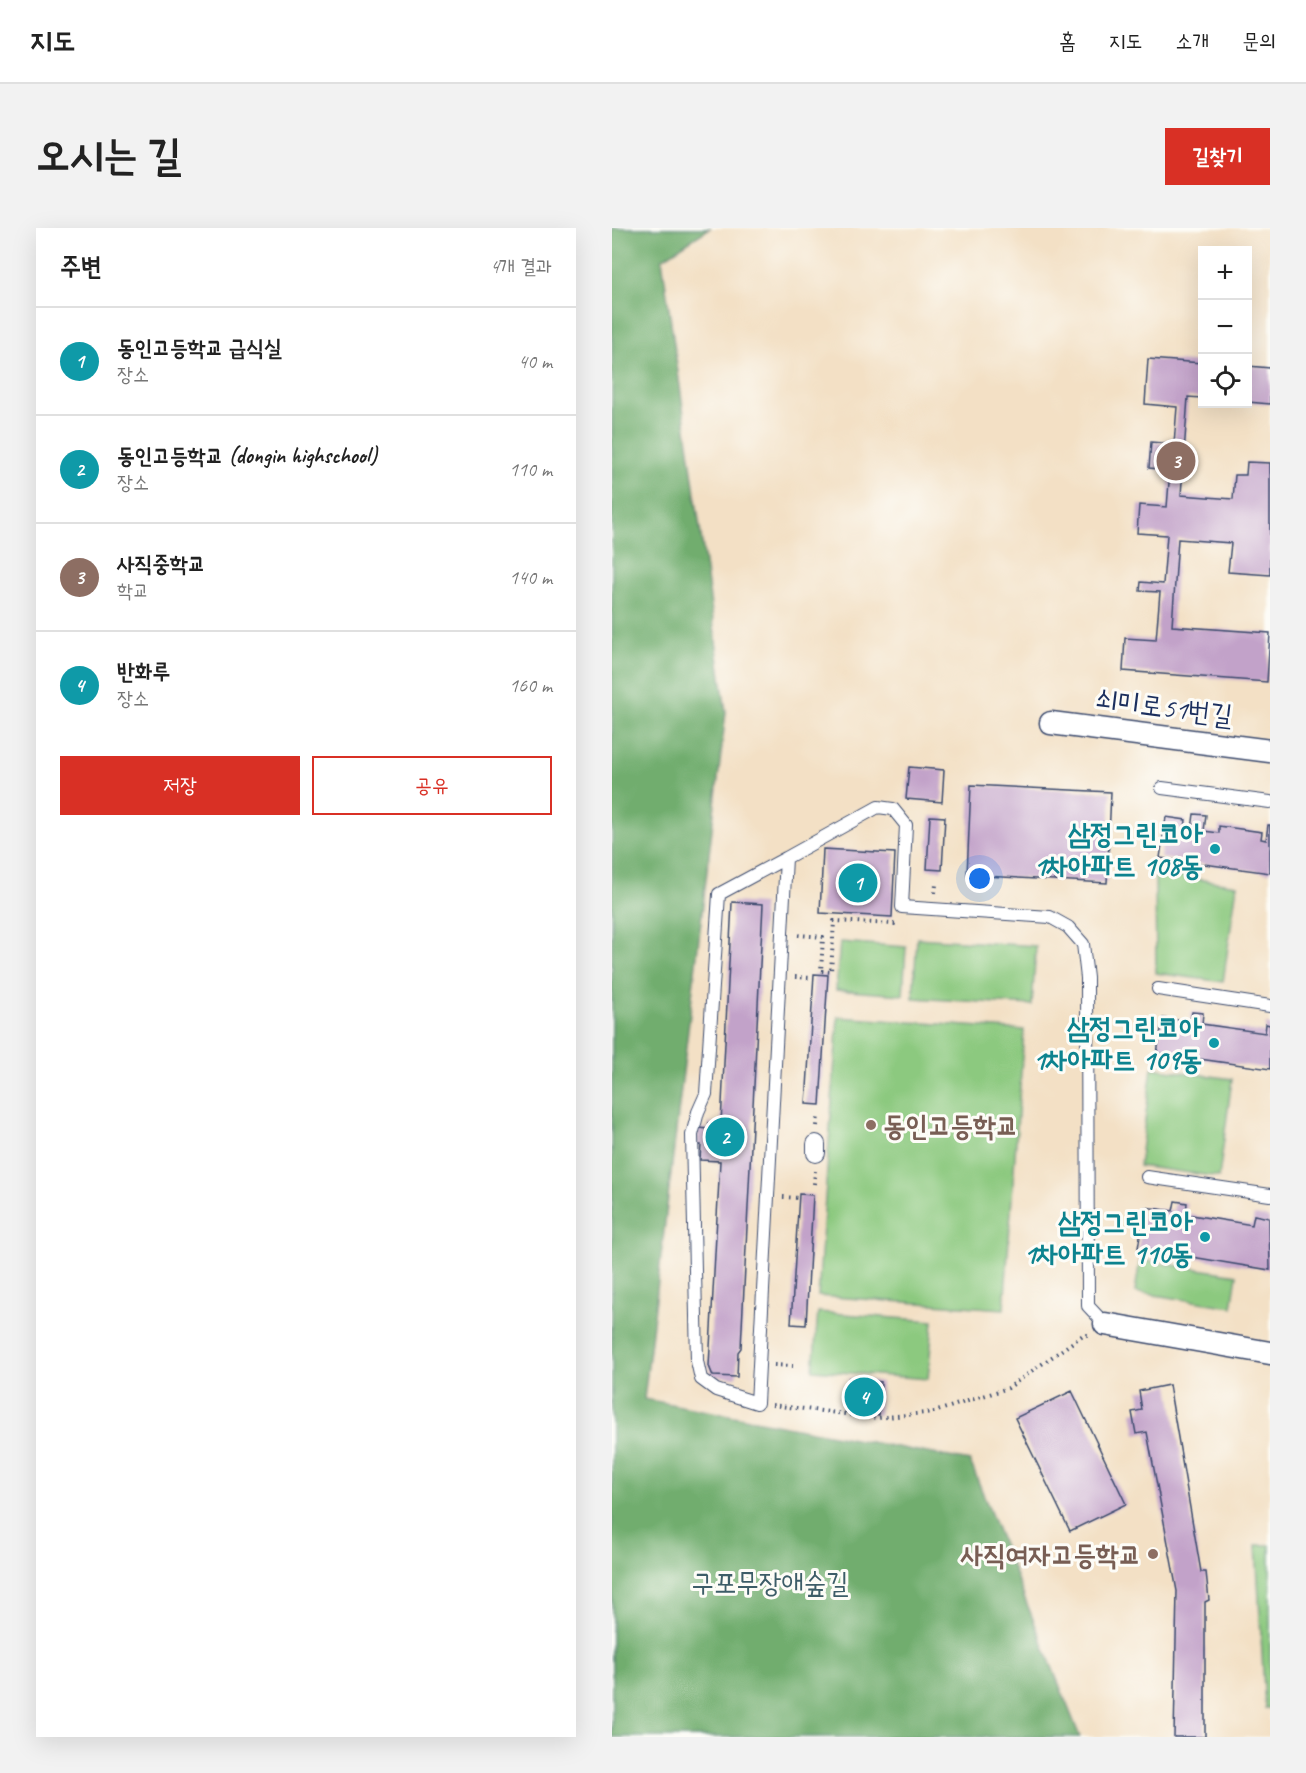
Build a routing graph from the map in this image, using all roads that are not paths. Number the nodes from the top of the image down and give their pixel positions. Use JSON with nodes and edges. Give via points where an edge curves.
{"nodes":[{"id":1,"x":1051,"y":723,"type":"dead end"},
{"id":2,"x":1270,"y":751,"type":"edge"},
{"id":3,"x":1162,"y":788,"type":"dead end"},
{"id":4,"x":1270,"y":802,"type":"edge"},
{"id":5,"x":786,"y":858,"type":"junction"},
{"id":6,"x":1158,"y":989,"type":"dead end"},
{"id":7,"x":1270,"y":1006,"type":"edge"},
{"id":8,"x":1147,"y":1177,"type":"dead end"},
{"id":9,"x":1270,"y":1195,"type":"edge"},
{"id":10,"x":1104,"y":1324,"type":"joint"},
{"id":11,"x":1270,"y":1353,"type":"edge"}],
"edges":[{"from":1,"to":2,"type":"street","name":"쇠미로51번길"},
{"from":3,"to":4,"type":"lane"},
{"from":5,"to":5,"type":"lane","via":[[719,894],[706,1094],[692,1135],[700,1379],[716,1390],[757,1403]]},
{"from":5,"to":10,"type":"lane","via":[[878,807],[893,809],[906,825],[902,907],[1050,917],[1068,927],[1083,944],[1087,978],[1088,1306]]},
{"from":6,"to":7,"type":"lane"},
{"from":8,"to":9,"type":"lane"},
{"from":10,"to":11,"type":"street"}]}
